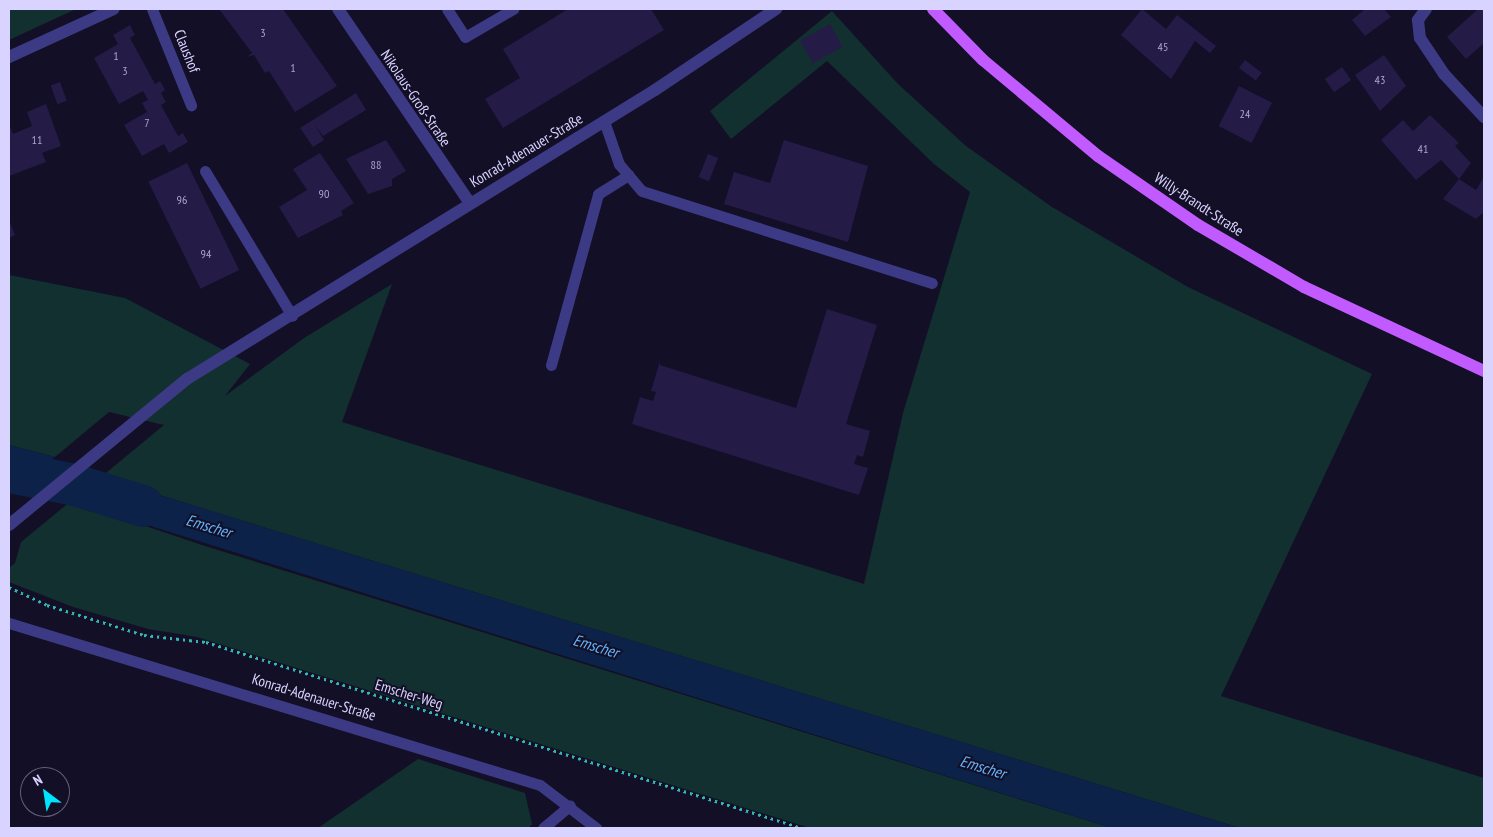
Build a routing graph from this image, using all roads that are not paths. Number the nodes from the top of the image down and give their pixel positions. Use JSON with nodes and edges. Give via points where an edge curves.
{"nodes":[{"id":1,"x":114,"y":9,"type":"edge"},
{"id":2,"x":152,"y":9,"type":"edge"},
{"id":3,"x":338,"y":9,"type":"edge"},
{"id":4,"x":447,"y":9,"type":"edge"},
{"id":5,"x":512,"y":9,"type":"edge"},
{"id":6,"x":776,"y":9,"type":"edge"},
{"id":7,"x":933,"y":9,"type":"edge"},
{"id":8,"x":1426,"y":9,"type":"edge"},
{"id":9,"x":9,"y":57,"type":"edge"},
{"id":10,"x":192,"y":105,"type":"dead end"},
{"id":11,"x":1484,"y":117,"type":"edge"},
{"id":12,"x":604,"y":121,"type":"junction"},
{"id":13,"x":205,"y":171,"type":"dead end"},
{"id":14,"x":628,"y":175,"type":"junction"},
{"id":15,"x":470,"y":203,"type":"junction"},
{"id":16,"x":932,"y":283,"type":"dead end"},
{"id":17,"x":292,"y":316,"type":"junction"},
{"id":18,"x":551,"y":365,"type":"dead end"},
{"id":19,"x":1484,"y":371,"type":"edge"},
{"id":20,"x":9,"y":525,"type":"edge"},
{"id":21,"x":9,"y":623,"type":"edge"},
{"id":22,"x":570,"y":805,"type":"junction"},
{"id":23,"x":543,"y":828,"type":"edge"},
{"id":24,"x":596,"y":828,"type":"edge"}],
"edges":[{"from":1,"to":9,"type":"street"},
{"from":2,"to":10,"type":"lane","name":"Claushof"},
{"from":3,"to":15,"type":"street","name":"Nikolaus-Groß-Straße"},
{"from":4,"to":5,"type":"lane","via":[[465,37]]},
{"from":6,"to":12,"type":"street","name":"Konrad-Adenauer-Straße","via":[[744,34]]},
{"from":7,"to":19,"type":"main road","name":"Willy-Brandt-Straße","via":[[983,60],[1098,156],[1198,225],[1304,287]]},
{"from":8,"to":11,"type":"street","via":[[1418,20],[1420,38],[1444,74]]},
{"from":12,"to":14,"type":"lane","via":[[619,164]]},
{"from":12,"to":15,"type":"street","name":"Konrad-Adenauer-Straße"},
{"from":13,"to":17,"type":"lane"},
{"from":14,"to":16,"type":"lane","via":[[642,191],[660,198]]},
{"from":14,"to":18,"type":"lane","via":[[598,194]]},
{"from":15,"to":17,"type":"street","name":"Konrad-Adenauer-Straße"},
{"from":17,"to":20,"type":"street","name":"Konrad-Adenauer-Straße","via":[[187,379]]},
{"from":21,"to":22,"type":"lane","name":"Konrad-Adenauer-Straße","via":[[540,785]]},
{"from":22,"to":23,"type":"lane"},
{"from":22,"to":24,"type":"lane","name":"Konrad-Adenauer-Straße"}]}
